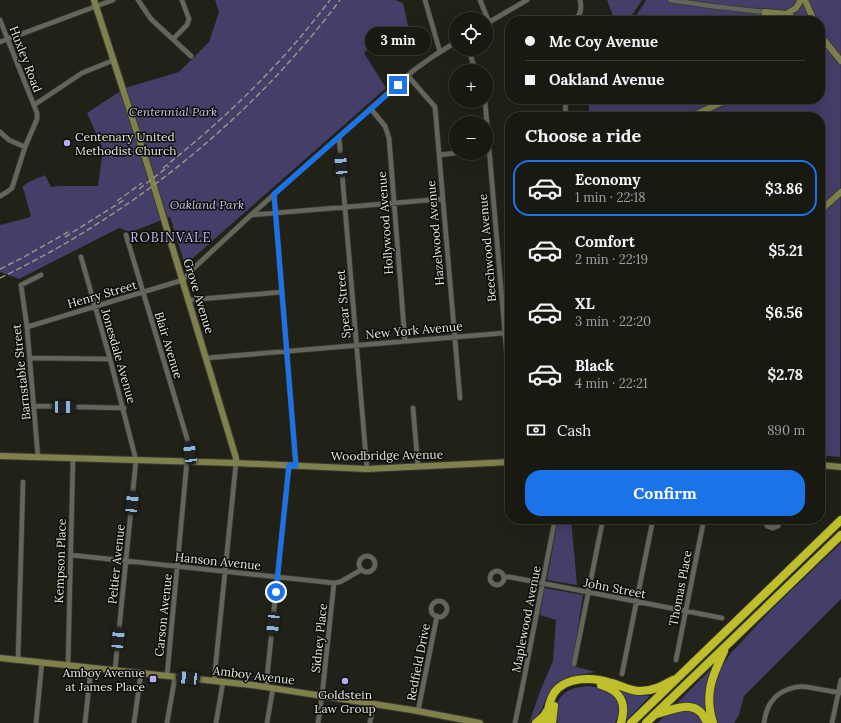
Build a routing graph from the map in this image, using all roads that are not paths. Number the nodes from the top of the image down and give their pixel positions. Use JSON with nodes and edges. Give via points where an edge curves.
{"nodes":[{"id":1,"x":113,"y":0,"type":"edge"},
{"id":2,"x":138,"y":0,"type":"edge"},
{"id":3,"x":182,"y":0,"type":"edge"},
{"id":4,"x":425,"y":0,"type":"edge"},
{"id":5,"x":480,"y":0,"type":"edge"},
{"id":6,"x":528,"y":0,"type":"edge"},
{"id":7,"x":580,"y":0,"type":"edge"},
{"id":8,"x":670,"y":0,"type":"edge"},
{"id":9,"x":801,"y":0,"type":"edge"},
{"id":10,"x":805,"y":0,"type":"edge"},
{"id":11,"x":96,"y":3,"type":"edge"},
{"id":12,"x":484,"y":12,"type":"edge"},
{"id":13,"x":765,"y":12,"type":"junction"},
{"id":14,"x":786,"y":14,"type":"junction"},
{"id":15,"x":579,"y":16,"type":"edge"},
{"id":16,"x":765,"y":16,"type":"edge"},
{"id":17,"x":790,"y":16,"type":"edge"},
{"id":18,"x":812,"y":16,"type":"edge"},
{"id":19,"x":0,"y":20,"type":"edge"},
{"id":20,"x":493,"y":20,"type":"edge"},
{"id":21,"x":8,"y":39,"type":"junction"},
{"id":22,"x":173,"y":39,"type":"junction"},
{"id":23,"x":825,"y":41,"type":"edge"},
{"id":24,"x":0,"y":42,"type":"edge"},
{"id":25,"x":449,"y":46,"type":"edge"},
{"id":26,"x":440,"y":52,"type":"junction"},
{"id":27,"x":191,"y":56,"type":"dead end"},
{"id":28,"x":114,"y":60,"type":"junction"},
{"id":29,"x":841,"y":61,"type":"edge"},
{"id":30,"x":408,"y":76,"type":"junction"},
{"id":31,"x":718,"y":104,"type":"edge"},
{"id":32,"x":34,"y":105,"type":"junction"},
{"id":33,"x":370,"y":109,"type":"junction"},
{"id":34,"x":701,"y":112,"type":"edge"},
{"id":35,"x":0,"y":132,"type":"edge"},
{"id":36,"x":339,"y":137,"type":"junction"},
{"id":37,"x":25,"y":147,"type":"junction"},
{"id":38,"x":449,"y":153,"type":"edge"},
{"id":39,"x":439,"y":154,"type":"junction"},
{"id":40,"x":488,"y":160,"type":"edge"},
{"id":41,"x":841,"y":192,"type":"edge"},
{"id":42,"x":274,"y":194,"type":"junction"},
{"id":43,"x":0,"y":196,"type":"edge"},
{"id":44,"x":442,"y":199,"type":"junction"},
{"id":45,"x":394,"y":204,"type":"junction"},
{"id":46,"x":825,"y":206,"type":"edge"},
{"id":47,"x":345,"y":207,"type":"junction"},
{"id":48,"x":275,"y":213,"type":"junction"},
{"id":49,"x":251,"y":215,"type":"junction"},
{"id":50,"x":126,"y":235,"type":"dead end"},
{"id":51,"x":81,"y":257,"type":"dead end"},
{"id":52,"x":41,"y":275,"type":"dead end"},
{"id":53,"x":183,"y":280,"type":"junction"},
{"id":54,"x":143,"y":292,"type":"junction"},
{"id":55,"x":282,"y":292,"type":"junction"},
{"id":56,"x":189,"y":300,"type":"junction"},
{"id":57,"x":95,"y":306,"type":"junction"},
{"id":58,"x":27,"y":327,"type":"junction"},
{"id":59,"x":504,"y":333,"type":"junction"},
{"id":60,"x":454,"y":337,"type":"junction"},
{"id":61,"x":505,"y":339,"type":"edge"},
{"id":62,"x":404,"y":341,"type":"junction"},
{"id":63,"x":357,"y":345,"type":"junction"},
{"id":64,"x":287,"y":351,"type":"junction"},
{"id":65,"x":30,"y":358,"type":"junction"},
{"id":66,"x":110,"y":358,"type":"junction"},
{"id":67,"x":207,"y":358,"type":"junction"},
{"id":68,"x":460,"y":398,"type":"dead end"},
{"id":69,"x":34,"y":406,"type":"junction"},
{"id":70,"x":124,"y":408,"type":"junction"},
{"id":71,"x":413,"y":408,"type":"dead end"},
{"id":72,"x":0,"y":456,"type":"edge"},
{"id":73,"x":38,"y":457,"type":"junction"},
{"id":74,"x":73,"y":458,"type":"junction"},
{"id":75,"x":136,"y":460,"type":"junction"},
{"id":76,"x":189,"y":462,"type":"junction"},
{"id":77,"x":505,"y":462,"type":"edge"},
{"id":78,"x":236,"y":463,"type":"junction"},
{"id":79,"x":289,"y":465,"type":"junction"},
{"id":80,"x":825,"y":465,"type":"edge"},
{"id":81,"x":296,"y":466,"type":"junction"},
{"id":82,"x":418,"y":467,"type":"junction"},
{"id":83,"x":841,"y":467,"type":"edge"},
{"id":84,"x":367,"y":469,"type":"junction"},
{"id":85,"x":23,"y":482,"type":"dead end"},
{"id":86,"x":841,"y":520,"type":"edge"},
{"id":87,"x":554,"y":524,"type":"edge"},
{"id":88,"x":602,"y":524,"type":"edge"},
{"id":89,"x":652,"y":524,"type":"edge"},
{"id":90,"x":703,"y":524,"type":"edge"},
{"id":91,"x":766,"y":524,"type":"edge"},
{"id":92,"x":779,"y":524,"type":"edge"},
{"id":93,"x":841,"y":535,"type":"edge"},
{"id":94,"x":70,"y":555,"type":"junction"},
{"id":95,"x":126,"y":561,"type":"junction"},
{"id":96,"x":178,"y":567,"type":"junction"},
{"id":97,"x":361,"y":570,"type":"dead end"},
{"id":98,"x":226,"y":572,"type":"junction"},
{"id":99,"x":278,"y":577,"type":"junction"},
{"id":100,"x":504,"y":577,"type":"dead end"},
{"id":101,"x":334,"y":583,"type":"junction"},
{"id":102,"x":543,"y":584,"type":"junction"},
{"id":103,"x":588,"y":592,"type":"junction"},
{"id":104,"x":637,"y":602,"type":"junction"},
{"id":105,"x":686,"y":611,"type":"junction"},
{"id":106,"x":437,"y":616,"type":"dead end"},
{"id":107,"x":722,"y":618,"type":"dead end"},
{"id":108,"x":726,"y":647,"type":"junction"},
{"id":109,"x":0,"y":658,"type":"edge"},
{"id":110,"x":18,"y":660,"type":"junction"},
{"id":111,"x":676,"y":660,"type":"dead end"},
{"id":112,"x":42,"y":662,"type":"junction"},
{"id":113,"x":574,"y":664,"type":"dead end"},
{"id":114,"x":68,"y":665,"type":"junction"},
{"id":115,"x":91,"y":668,"type":"junction"},
{"id":116,"x":115,"y":670,"type":"junction"},
{"id":117,"x":141,"y":673,"type":"junction"},
{"id":118,"x":622,"y":674,"type":"dead end"},
{"id":119,"x":167,"y":676,"type":"junction"},
{"id":120,"x":680,"y":676,"type":"junction"},
{"id":121,"x":175,"y":677,"type":"junction"},
{"id":122,"x":841,"y":680,"type":"edge"},
{"id":123,"x":214,"y":681,"type":"junction"},
{"id":124,"x":224,"y":682,"type":"junction"},
{"id":125,"x":270,"y":688,"type":"junction"},
{"id":126,"x":840,"y":693,"type":"edge"},
{"id":127,"x":322,"y":696,"type":"junction"},
{"id":128,"x":373,"y":704,"type":"junction"},
{"id":129,"x":549,"y":707,"type":"junction"},
{"id":130,"x":418,"y":711,"type":"junction"},
{"id":131,"x":655,"y":714,"type":"junction"},
{"id":132,"x":554,"y":720,"type":"edge"},
{"id":133,"x":36,"y":723,"type":"edge"},
{"id":134,"x":86,"y":723,"type":"edge"},
{"id":135,"x":134,"y":723,"type":"edge"},
{"id":136,"x":167,"y":723,"type":"edge"},
{"id":137,"x":216,"y":723,"type":"edge"},
{"id":138,"x":267,"y":723,"type":"edge"},
{"id":139,"x":318,"y":723,"type":"edge"},
{"id":140,"x":370,"y":723,"type":"edge"},
{"id":141,"x":480,"y":723,"type":"edge"},
{"id":142,"x":515,"y":723,"type":"edge"},
{"id":143,"x":536,"y":723,"type":"edge"},
{"id":144,"x":546,"y":723,"type":"edge"},
{"id":145,"x":621,"y":723,"type":"edge"},
{"id":146,"x":631,"y":723,"type":"edge"},
{"id":147,"x":646,"y":723,"type":"edge"},
{"id":148,"x":707,"y":723,"type":"edge"},
{"id":149,"x":713,"y":723,"type":"edge"},
{"id":150,"x":764,"y":723,"type":"edge"},
{"id":151,"x":832,"y":723,"type":"edge"}],
"edges":[{"from":1,"to":11,"type":"street"},
{"from":2,"to":22,"type":"street","via":[[146,14]]},
{"from":3,"to":22,"type":"street","via":[[189,19],[187,25]]},
{"from":4,"to":26,"type":"street"},
{"from":5,"to":12,"type":"street"},
{"from":6,"to":20,"type":"street"},
{"from":7,"to":15,"type":"street","via":[[582,10]]},
{"from":8,"to":13,"type":"street"},
{"from":9,"to":14,"type":"street","via":[[796,8]]},
{"from":10,"to":18,"type":"street"},
{"from":11,"to":21,"type":"street"},
{"from":11,"to":28,"type":"street","name":"Grove Avenue"},
{"from":13,"to":14,"type":"street"},
{"from":13,"to":16,"type":"street"},
{"from":14,"to":17,"type":"street"},
{"from":19,"to":21,"type":"street","name":"Huxley Road"},
{"from":21,"to":24,"type":"street"},
{"from":21,"to":32,"type":"street","name":"Huxley Road"},
{"from":22,"to":27,"type":"street"},
{"from":23,"to":29,"type":"street"},
{"from":25,"to":26,"type":"street"},
{"from":26,"to":30,"type":"street"},
{"from":28,"to":32,"type":"street","via":[[82,73]]},
{"from":28,"to":53,"type":"street","name":"Grove Avenue"},
{"from":30,"to":33,"type":"street"},
{"from":30,"to":39,"type":"street","name":"Hazelwood Avenue","via":[[435,107]]},
{"from":31,"to":34,"type":"street"},
{"from":32,"to":37,"type":"street","name":"Huxley Road","via":[[38,119]]},
{"from":33,"to":36,"type":"street"},
{"from":33,"to":45,"type":"street","name":"Hollywood Avenue","via":[[388,132]]},
{"from":35,"to":37,"type":"street","via":[[9,140]]},
{"from":36,"to":42,"type":"street"},
{"from":36,"to":47,"type":"street","name":"Spear Street"},
{"from":37,"to":43,"type":"street","name":"Huxley Road","via":[[12,188]]},
{"from":38,"to":39,"type":"street"},
{"from":39,"to":44,"type":"street","name":"Hazelwood Avenue"},
{"from":40,"to":59,"type":"street","name":"Beechwood Avenue"},
{"from":41,"to":46,"type":"street"},
{"from":42,"to":48,"type":"street"},
{"from":42,"to":49,"type":"street"},
{"from":44,"to":45,"type":"street"},
{"from":44,"to":60,"type":"street","name":"Hazelwood Avenue"},
{"from":45,"to":47,"type":"street"},
{"from":45,"to":62,"type":"street","name":"Hollywood Avenue"},
{"from":47,"to":48,"type":"street"},
{"from":47,"to":63,"type":"street","name":"Spear Street"},
{"from":48,"to":49,"type":"street"},
{"from":48,"to":55,"type":"street"},
{"from":49,"to":53,"type":"street"},
{"from":50,"to":54,"type":"street","name":"Blair Avenue"},
{"from":51,"to":57,"type":"street","name":"Jonesdale Avenue"},
{"from":52,"to":58,"type":"street","name":"Barnstable Street","via":[[21,285]]},
{"from":53,"to":54,"type":"street","name":"Henry Street"},
{"from":53,"to":56,"type":"street","name":"Grove Avenue"},
{"from":54,"to":57,"type":"street","name":"Henry Street"},
{"from":54,"to":76,"type":"street","name":"Blair Avenue","via":[[189,445]]},
{"from":55,"to":56,"type":"street"},
{"from":55,"to":64,"type":"street"},
{"from":56,"to":67,"type":"street","name":"Grove Avenue"},
{"from":57,"to":58,"type":"street","name":"Henry Street"},
{"from":57,"to":66,"type":"street","name":"Jonesdale Avenue"},
{"from":58,"to":65,"type":"street","name":"Barnstable Street"},
{"from":59,"to":60,"type":"street","name":"New York Avenue"},
{"from":59,"to":61,"type":"street","name":"Beechwood Avenue"},
{"from":60,"to":62,"type":"street","name":"New York Avenue"},
{"from":60,"to":68,"type":"street","name":"Hazelwood Avenue"},
{"from":62,"to":63,"type":"street","name":"New York Avenue"},
{"from":63,"to":64,"type":"street","name":"New York Avenue"},
{"from":63,"to":84,"type":"street","name":"Spear Street"},
{"from":64,"to":67,"type":"street","name":"New York Avenue"},
{"from":64,"to":81,"type":"street"},
{"from":65,"to":66,"type":"street"},
{"from":65,"to":69,"type":"street","name":"Barnstable Street"},
{"from":66,"to":70,"type":"street","name":"Jonesdale Avenue"},
{"from":67,"to":78,"type":"street","name":"Grove Avenue"},
{"from":69,"to":70,"type":"street"},
{"from":69,"to":73,"type":"street","name":"Barnstable Street"},
{"from":70,"to":75,"type":"street","name":"Jonesdale Avenue"},
{"from":71,"to":82,"type":"street"},
{"from":72,"to":73,"type":"street","name":"Woodbridge Avenue"},
{"from":73,"to":74,"type":"street","name":"Woodbridge Avenue"},
{"from":74,"to":75,"type":"street","name":"Woodbridge Avenue"},
{"from":74,"to":94,"type":"street","name":"Kempson Place"},
{"from":75,"to":76,"type":"street","name":"Woodbridge Avenue"},
{"from":75,"to":95,"type":"street","name":"Peltier Avenue"},
{"from":76,"to":78,"type":"street","name":"Woodbridge Avenue"},
{"from":76,"to":96,"type":"street","name":"Carson Avenue"},
{"from":77,"to":82,"type":"street","name":"Woodbridge Avenue"},
{"from":78,"to":79,"type":"street","name":"Woodbridge Avenue"},
{"from":78,"to":98,"type":"street"},
{"from":79,"to":81,"type":"street","name":"Woodbridge Avenue"},
{"from":79,"to":99,"type":"street"},
{"from":80,"to":83,"type":"street"},
{"from":81,"to":84,"type":"street","name":"Woodbridge Avenue"},
{"from":82,"to":84,"type":"street","name":"Woodbridge Avenue"},
{"from":85,"to":110,"type":"street"},
{"from":86,"to":120,"type":"highway"},
{"from":87,"to":102,"type":"street","name":"Maplewood Avenue"},
{"from":88,"to":103,"type":"street"},
{"from":89,"to":104,"type":"street"},
{"from":90,"to":105,"type":"street","name":"Thomas Place"},
{"from":91,"to":92,"type":"street","via":[[772,528]]},
{"from":93,"to":108,"type":"highway"},
{"from":94,"to":95,"type":"street","name":"Hanson Avenue"},
{"from":94,"to":114,"type":"street","name":"Kempson Place"},
{"from":95,"to":96,"type":"street","name":"Hanson Avenue"},
{"from":95,"to":116,"type":"street","name":"Peltier Avenue"},
{"from":96,"to":98,"type":"street","name":"Hanson Avenue"},
{"from":96,"to":119,"type":"street","name":"Carson Avenue"},
{"from":97,"to":101,"type":"street","name":"Hanson Avenue"},
{"from":98,"to":99,"type":"street","name":"Hanson Avenue"},
{"from":98,"to":123,"type":"street"},
{"from":99,"to":101,"type":"street","name":"Hanson Avenue"},
{"from":99,"to":125,"type":"street"},
{"from":100,"to":102,"type":"street","name":"John Street","via":[[510,576]]},
{"from":101,"to":127,"type":"street","name":"Sidney Place"},
{"from":102,"to":103,"type":"street","name":"John Street"},
{"from":102,"to":142,"type":"street","name":"Maplewood Avenue"},
{"from":103,"to":104,"type":"street","name":"John Street"},
{"from":103,"to":113,"type":"street"},
{"from":104,"to":105,"type":"street","name":"John Street"},
{"from":104,"to":118,"type":"street"},
{"from":105,"to":107,"type":"street","name":"John Street"},
{"from":105,"to":111,"type":"street","name":"Thomas Place"},
{"from":106,"to":130,"type":"street","name":"Redfield Drive"},
{"from":108,"to":131,"type":"highway"},
{"from":108,"to":149,"type":"highway","via":[[709,690],[709,707]]},
{"from":109,"to":110,"type":"street","name":"Amboy Avenue"},
{"from":110,"to":112,"type":"street","name":"Amboy Avenue"},
{"from":112,"to":114,"type":"street","name":"Amboy Avenue"},
{"from":112,"to":133,"type":"street"},
{"from":114,"to":115,"type":"street","name":"Amboy Avenue"},
{"from":115,"to":116,"type":"street","name":"Amboy Avenue"},
{"from":115,"to":134,"type":"street"},
{"from":116,"to":117,"type":"street","name":"Amboy Avenue"},
{"from":117,"to":119,"type":"street","name":"Amboy Avenue"},
{"from":117,"to":135,"type":"street"},
{"from":119,"to":121,"type":"street","name":"Amboy Avenue"},
{"from":120,"to":129,"type":"highway","via":[[659,687],[638,691],[600,680],[568,682],[554,694]]},
{"from":120,"to":146,"type":"highway"},
{"from":121,"to":123,"type":"street","name":"Amboy Avenue"},
{"from":121,"to":136,"type":"street"},
{"from":122,"to":126,"type":"street"},
{"from":123,"to":124,"type":"street","name":"Amboy Avenue"},
{"from":124,"to":125,"type":"street","name":"Amboy Avenue"},
{"from":124,"to":137,"type":"street"},
{"from":125,"to":127,"type":"street","name":"Amboy Avenue"},
{"from":125,"to":138,"type":"street"},
{"from":126,"to":150,"type":"street","via":[[802,686],[791,689],[772,701]]},
{"from":126,"to":151,"type":"street"},
{"from":127,"to":128,"type":"street","name":"Amboy Avenue"},
{"from":127,"to":139,"type":"street","name":"Sidney Place"},
{"from":128,"to":130,"type":"street","name":"Amboy Avenue"},
{"from":128,"to":140,"type":"street"},
{"from":129,"to":143,"type":"highway"},
{"from":129,"to":144,"type":"highway"},
{"from":130,"to":141,"type":"street","name":"Amboy Avenue"},
{"from":131,"to":147,"type":"highway"},
{"from":131,"to":148,"type":"highway","via":[[678,707],[691,707],[701,713]]},
{"from":132,"to":145,"type":"highway","via":[[554,705],[564,691],[575,685],[599,684],[610,688],[621,698],[624,712]]}]}
